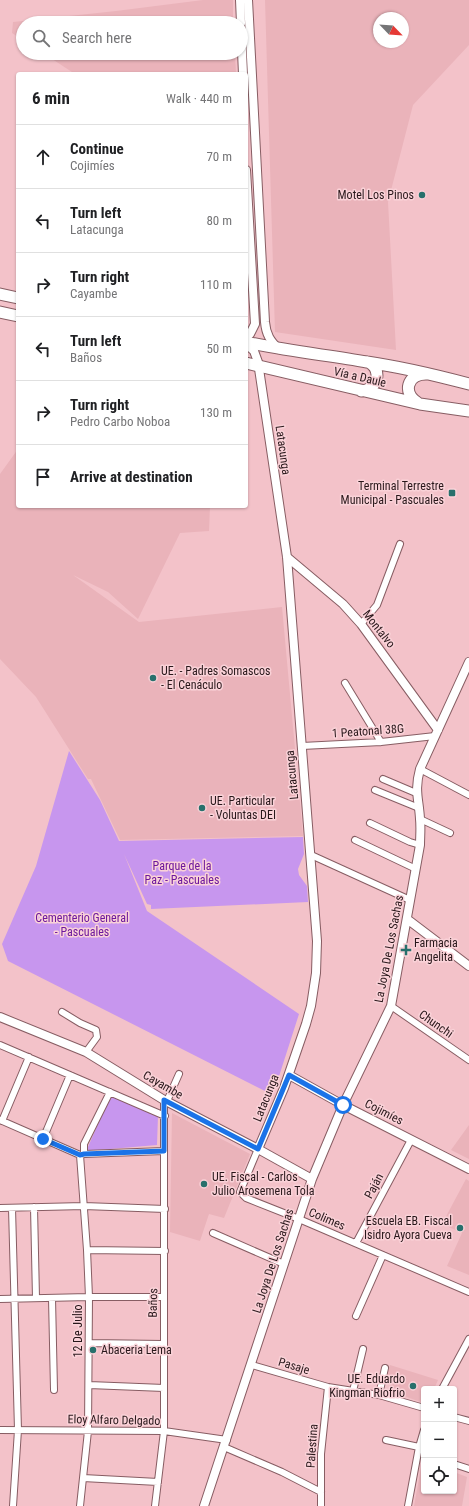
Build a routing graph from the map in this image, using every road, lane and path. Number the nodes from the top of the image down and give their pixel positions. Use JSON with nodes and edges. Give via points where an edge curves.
{"nodes":[{"id":1,"x":240,"y":0,"type":"edge"},
{"id":2,"x":248,"y":0,"type":"edge"},
{"id":3,"x":241,"y":16,"type":"edge"},
{"id":4,"x":242,"y":60,"type":"edge"},
{"id":5,"x":243,"y":72,"type":"edge"},
{"id":6,"x":248,"y":176,"type":"edge"},
{"id":7,"x":257,"y":176,"type":"junction"},
{"id":8,"x":248,"y":209,"type":"edge"},
{"id":9,"x":0,"y":294,"type":"edge"},
{"id":10,"x":16,"y":298,"type":"edge"},
{"id":11,"x":0,"y":312,"type":"edge"},
{"id":12,"x":16,"y":316,"type":"edge"},
{"id":13,"x":248,"y":336,"type":"edge"},
{"id":14,"x":248,"y":343,"type":"edge"},
{"id":15,"x":248,"y":345,"type":"edge"},
{"id":16,"x":279,"y":349,"type":"junction"},
{"id":17,"x":367,"y":362,"type":"junction"},
{"id":18,"x":248,"y":363,"type":"edge"},
{"id":19,"x":259,"y":366,"type":"junction"},
{"id":20,"x":431,"y":374,"type":"junction"},
{"id":21,"x":469,"y":384,"type":"edge"},
{"id":22,"x":361,"y":391,"type":"junction"},
{"id":23,"x":420,"y":404,"type":"junction"},
{"id":24,"x":469,"y":411,"type":"edge"},
{"id":25,"x":400,"y":544,"type":"dead end"},
{"id":26,"x":287,"y":557,"type":"junction"},
{"id":27,"x":361,"y":624,"type":"junction"},
{"id":28,"x":469,"y":662,"type":"edge"},
{"id":29,"x":345,"y":682,"type":"dead end"},
{"id":30,"x":437,"y":733,"type":"junction"},
{"id":31,"x":381,"y":742,"type":"junction"},
{"id":32,"x":302,"y":746,"type":"junction"},
{"id":33,"x":420,"y":769,"type":"junction"},
{"id":34,"x":383,"y":779,"type":"dead end"},
{"id":35,"x":375,"y":790,"type":"dead end"},
{"id":36,"x":416,"y":793,"type":"junction"},
{"id":37,"x":469,"y":794,"type":"edge"},
{"id":38,"x":419,"y":808,"type":"junction"},
{"id":39,"x":420,"y":819,"type":"junction"},
{"id":40,"x":370,"y":823,"type":"dead end"},
{"id":41,"x":450,"y":833,"type":"dead end"},
{"id":42,"x":356,"y":840,"type":"dead end"},
{"id":43,"x":420,"y":845,"type":"junction"},
{"id":44,"x":311,"y":855,"type":"junction"},
{"id":45,"x":416,"y":869,"type":"junction"},
{"id":46,"x":410,"y":900,"type":"junction"},
{"id":47,"x":407,"y":919,"type":"junction"},
{"id":48,"x":469,"y":966,"type":"edge"},
{"id":49,"x":391,"y":1006,"type":"junction"},
{"id":50,"x":62,"y":1012,"type":"dead end"},
{"id":51,"x":0,"y":1017,"type":"edge"},
{"id":52,"x":0,"y":1045,"type":"edge"},
{"id":53,"x":86,"y":1052,"type":"junction"},
{"id":54,"x":29,"y":1057,"type":"junction"},
{"id":55,"x":469,"y":1060,"type":"edge"},
{"id":56,"x":179,"y":1074,"type":"dead end"},
{"id":57,"x":70,"y":1075,"type":"junction"},
{"id":58,"x":289,"y":1075,"type":"junction"},
{"id":59,"x":110,"y":1092,"type":"junction"},
{"id":60,"x":166,"y":1101,"type":"junction"},
{"id":61,"x":343,"y":1105,"type":"junction"},
{"id":62,"x":165,"y":1116,"type":"junction"},
{"id":63,"x":1,"y":1121,"type":"edge"},
{"id":64,"x":43,"y":1139,"type":"junction"},
{"id":65,"x":411,"y":1140,"type":"junction"},
{"id":66,"x":258,"y":1149,"type":"junction"},
{"id":67,"x":164,"y":1151,"type":"junction"},
{"id":68,"x":82,"y":1154,"type":"junction"},
{"id":69,"x":469,"y":1169,"type":"edge"},
{"id":70,"x":312,"y":1179,"type":"junction"},
{"id":71,"x":243,"y":1196,"type":"joint"},
{"id":72,"x":84,"y":1206,"type":"junction"},
{"id":73,"x":34,"y":1207,"type":"junction"},
{"id":74,"x":0,"y":1208,"type":"edge"},
{"id":75,"x":12,"y":1208,"type":"junction"},
{"id":76,"x":165,"y":1209,"type":"junction"},
{"id":77,"x":299,"y":1219,"type":"junction"},
{"id":78,"x":213,"y":1233,"type":"dead end"},
{"id":79,"x":356,"y":1243,"type":"junction"},
{"id":80,"x":87,"y":1250,"type":"junction"},
{"id":81,"x":165,"y":1251,"type":"junction"},
{"id":82,"x":383,"y":1255,"type":"junction"},
{"id":83,"x":284,"y":1264,"type":"junction"},
{"id":84,"x":469,"y":1292,"type":"edge"},
{"id":85,"x":89,"y":1297,"type":"junction"},
{"id":86,"x":164,"y":1297,"type":"junction"},
{"id":87,"x":15,"y":1298,"type":"junction"},
{"id":88,"x":36,"y":1298,"type":"junction"},
{"id":89,"x":52,"y":1298,"type":"junction"},
{"id":90,"x":0,"y":1299,"type":"edge"},
{"id":91,"x":356,"y":1316,"type":"dead end"},
{"id":92,"x":469,"y":1339,"type":"edge"},
{"id":93,"x":89,"y":1343,"type":"junction"},
{"id":94,"x":163,"y":1344,"type":"junction"},
{"id":95,"x":363,"y":1349,"type":"dead end"},
{"id":96,"x":252,"y":1365,"type":"junction"},
{"id":97,"x":385,"y":1368,"type":"dead end"},
{"id":98,"x":89,"y":1385,"type":"junction"},
{"id":99,"x":444,"y":1386,"type":"edge"},
{"id":100,"x":328,"y":1387,"type":"junction"},
{"id":101,"x":164,"y":1388,"type":"junction"},
{"id":102,"x":54,"y":1390,"type":"dead end"},
{"id":103,"x":353,"y":1391,"type":"junction"},
{"id":104,"x":379,"y":1395,"type":"junction"},
{"id":105,"x":421,"y":1407,"type":"edge"},
{"id":106,"x":457,"y":1417,"type":"edge"},
{"id":107,"x":469,"y":1421,"type":"edge"},
{"id":108,"x":0,"y":1430,"type":"edge"},
{"id":109,"x":18,"y":1430,"type":"junction"},
{"id":110,"x":88,"y":1431,"type":"junction"},
{"id":111,"x":164,"y":1431,"type":"junction"},
{"id":112,"x":386,"y":1440,"type":"dead end"},
{"id":113,"x":226,"y":1443,"type":"junction"},
{"id":114,"x":420,"y":1452,"type":"edge"},
{"id":115,"x":457,"y":1465,"type":"edge"},
{"id":116,"x":469,"y":1469,"type":"edge"},
{"id":117,"x":83,"y":1478,"type":"junction"},
{"id":118,"x":158,"y":1482,"type":"junction"},
{"id":119,"x":321,"y":1492,"type":"junction"},
{"id":120,"x":13,"y":1506,"type":"edge"},
{"id":121,"x":80,"y":1506,"type":"edge"},
{"id":122,"x":155,"y":1506,"type":"edge"},
{"id":123,"x":204,"y":1506,"type":"edge"},
{"id":124,"x":321,"y":1506,"type":"edge"},
{"id":125,"x":408,"y":1506,"type":"edge"}],
"edges":[{"from":1,"to":3,"type":"street"},
{"from":2,"to":7,"type":"street"},
{"from":4,"to":5,"type":"street"},
{"from":6,"to":7,"type":"street"},
{"from":7,"to":16,"type":"street","via":[[266,331]]},
{"from":8,"to":13,"type":"street","via":[[255,324]]},
{"from":9,"to":10,"type":"highway"},
{"from":11,"to":12,"type":"highway"},
{"from":14,"to":16,"type":"highway","name":"Vía a Daule"},
{"from":15,"to":19,"type":"street","name":"Latacunga","via":[[256,355]]},
{"from":16,"to":17,"type":"highway","name":"Vía a Daule"},
{"from":17,"to":20,"type":"highway","name":"Vía a Daule"},
{"from":17,"to":22,"type":"highway","via":[[376,370],[377,379],[373,387]]},
{"from":18,"to":19,"type":"highway","name":"Vía a Daule"},
{"from":19,"to":22,"type":"highway","name":"Vía a Daule"},
{"from":19,"to":26,"type":"street","name":"Latacunga"},
{"from":20,"to":21,"type":"highway","name":"Vía a Daule"},
{"from":20,"to":23,"type":"highway","via":[[417,375],[408,385],[411,398]]},
{"from":22,"to":23,"type":"highway","name":"Vía a Daule"},
{"from":23,"to":24,"type":"highway","name":"Vía a Daule"},
{"from":25,"to":27,"type":"street","via":[[377,605]]},
{"from":26,"to":27,"type":"street","name":"Montalvo","via":[[343,604]]},
{"from":26,"to":32,"type":"street","name":"Latacunga"},
{"from":27,"to":30,"type":"street","name":"Montalvo"},
{"from":28,"to":30,"type":"street","name":"La Joya De Los Sachas"},
{"from":29,"to":31,"type":"street"},
{"from":30,"to":31,"type":"street","name":"1 Peatonal 38G"},
{"from":30,"to":33,"type":"street","name":"La Joya De Los Sachas"},
{"from":31,"to":32,"type":"street","name":"1 Peatonal 38G"},
{"from":32,"to":44,"type":"street","name":"Latacunga"},
{"from":33,"to":36,"type":"street","name":"La Joya De Los Sachas"},
{"from":33,"to":37,"type":"street"},
{"from":34,"to":36,"type":"street"},
{"from":35,"to":38,"type":"street"},
{"from":36,"to":38,"type":"street","name":"La Joya De Los Sachas"},
{"from":38,"to":39,"type":"street","name":"La Joya De Los Sachas"},
{"from":39,"to":41,"type":"street"},
{"from":39,"to":43,"type":"street","name":"La Joya De Los Sachas"},
{"from":40,"to":43,"type":"street"},
{"from":42,"to":45,"type":"street"},
{"from":43,"to":45,"type":"street","name":"La Joya De Los Sachas"},
{"from":44,"to":46,"type":"street"},
{"from":44,"to":58,"type":"street","name":"Latacunga","via":[[317,941],[316,973],[311,1006]]},
{"from":45,"to":46,"type":"street","name":"La Joya De Los Sachas"},
{"from":46,"to":47,"type":"street","name":"La Joya De Los Sachas"},
{"from":47,"to":48,"type":"street"},
{"from":47,"to":49,"type":"street","name":"La Joya De Los Sachas"},
{"from":49,"to":55,"type":"street","name":"Chunchi"},
{"from":49,"to":61,"type":"street","name":"La Joya De Los Sachas"},
{"from":50,"to":53,"type":"street","via":[[96,1030],[97,1037]]},
{"from":51,"to":53,"type":"street","name":"Cayambe"},
{"from":52,"to":54,"type":"street"},
{"from":53,"to":60,"type":"street","name":"Cayambe"},
{"from":54,"to":57,"type":"street"},
{"from":54,"to":63,"type":"street"},
{"from":56,"to":60,"type":"street"},
{"from":57,"to":59,"type":"street"},
{"from":57,"to":64,"type":"street"},
{"from":58,"to":61,"type":"street","name":"Cojimíes"},
{"from":58,"to":66,"type":"street","name":"Latacunga"},
{"from":59,"to":62,"type":"street"},
{"from":59,"to":68,"type":"street","name":"12 De Julio","via":[[84,1144]]},
{"from":60,"to":62,"type":"street","name":"Baños"},
{"from":60,"to":66,"type":"street","name":"Cayambe"},
{"from":61,"to":65,"type":"street","name":"Cojimíes"},
{"from":61,"to":70,"type":"street","name":"La Joya De Los Sachas"},
{"from":62,"to":67,"type":"street","name":"Baños"},
{"from":63,"to":64,"type":"street"},
{"from":64,"to":68,"type":"street"},
{"from":65,"to":69,"type":"street","name":"Cojimíes"},
{"from":65,"to":79,"type":"street","name":"Paján"},
{"from":66,"to":70,"type":"street","name":"Cayambe"},
{"from":66,"to":71,"type":"street","name":"Latacunga","via":[[240,1192]]},
{"from":67,"to":68,"type":"street"},
{"from":67,"to":76,"type":"street","name":"Baños"},
{"from":68,"to":72,"type":"street","name":"12 De Julio"},
{"from":70,"to":77,"type":"street","name":"La Joya De Los Sachas"},
{"from":71,"to":77,"type":"street","name":"Colimes"},
{"from":72,"to":73,"type":"street"},
{"from":72,"to":76,"type":"street"},
{"from":72,"to":80,"type":"street","name":"12 De Julio"},
{"from":73,"to":75,"type":"street"},
{"from":73,"to":88,"type":"street"},
{"from":74,"to":75,"type":"street"},
{"from":75,"to":87,"type":"street"},
{"from":76,"to":81,"type":"street","name":"Baños"},
{"from":77,"to":79,"type":"street","name":"Colimes"},
{"from":77,"to":83,"type":"street","name":"La Joya De Los Sachas"},
{"from":78,"to":83,"type":"street"},
{"from":79,"to":82,"type":"street","name":"Colimes"},
{"from":80,"to":81,"type":"street"},
{"from":80,"to":85,"type":"street","name":"12 De Julio"},
{"from":81,"to":86,"type":"street","name":"Baños"},
{"from":82,"to":84,"type":"street","name":"Colimes"},
{"from":82,"to":91,"type":"street"},
{"from":83,"to":96,"type":"street","name":"La Joya De Los Sachas"},
{"from":85,"to":86,"type":"street"},
{"from":85,"to":89,"type":"street"},
{"from":85,"to":93,"type":"street","name":"12 De Julio"},
{"from":86,"to":94,"type":"street","name":"Baños"},
{"from":87,"to":88,"type":"street"},
{"from":87,"to":90,"type":"street"},
{"from":87,"to":109,"type":"street"},
{"from":88,"to":89,"type":"street"},
{"from":89,"to":102,"type":"street"},
{"from":92,"to":99,"type":"street"},
{"from":93,"to":94,"type":"street"},
{"from":93,"to":98,"type":"street","name":"12 De Julio"},
{"from":94,"to":101,"type":"street","name":"Baños"},
{"from":95,"to":103,"type":"street"},
{"from":96,"to":100,"type":"street","name":"Pasaje"},
{"from":96,"to":113,"type":"street","name":"La Joya De Los Sachas"},
{"from":97,"to":104,"type":"street"},
{"from":98,"to":101,"type":"street"},
{"from":98,"to":110,"type":"street","name":"12 De Julio"},
{"from":100,"to":103,"type":"street","name":"Pasaje"},
{"from":100,"to":119,"type":"street","name":"Palestina","via":[[321,1454]]},
{"from":101,"to":111,"type":"street","name":"Baños"},
{"from":103,"to":104,"type":"street","name":"Pasaje"},
{"from":104,"to":105,"type":"street","name":"Pasaje"},
{"from":106,"to":107,"type":"street"},
{"from":108,"to":109,"type":"street","name":"Eloy Alfaro Delgado"},
{"from":109,"to":110,"type":"street","name":"Eloy Alfaro Delgado"},
{"from":109,"to":120,"type":"street"},
{"from":110,"to":111,"type":"street","name":"Eloy Alfaro Delgado"},
{"from":110,"to":117,"type":"street","name":"12 De Julio"},
{"from":111,"to":113,"type":"street","name":"Eloy Alfaro Delgado"},
{"from":111,"to":118,"type":"street","name":"Baños"},
{"from":112,"to":114,"type":"street"},
{"from":113,"to":119,"type":"street","name":"Eloy Alfaro Delgado"},
{"from":113,"to":123,"type":"street","name":"La Joya De Los Sachas"},
{"from":114,"to":125,"type":"street"},
{"from":115,"to":116,"type":"street"},
{"from":117,"to":118,"type":"street"},
{"from":117,"to":121,"type":"street","name":"12 De Julio"},
{"from":118,"to":122,"type":"street","name":"Baños"},
{"from":119,"to":124,"type":"street","name":"Palestina"}]}
